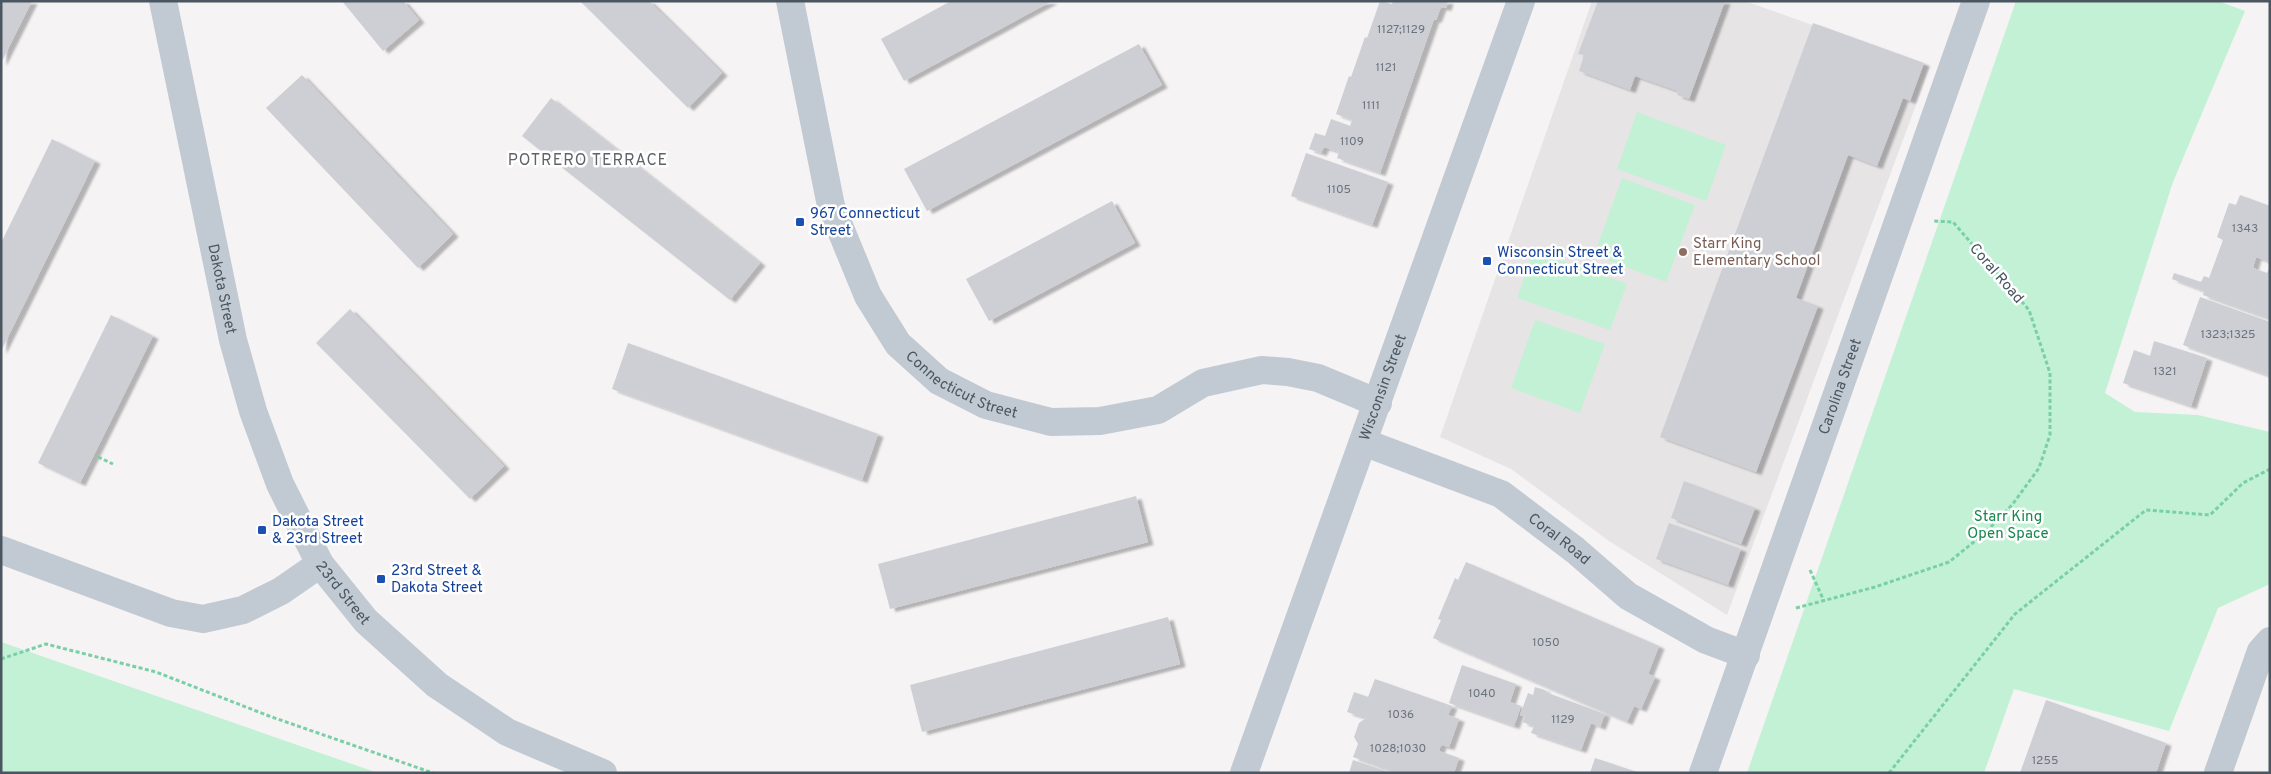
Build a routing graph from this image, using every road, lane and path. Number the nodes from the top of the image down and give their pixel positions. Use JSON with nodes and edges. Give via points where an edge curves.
{"nodes":[{"id":1,"x":164,"y":1,"type":"edge"},
{"id":2,"x":790,"y":1,"type":"edge"},
{"id":3,"x":1521,"y":1,"type":"edge"},
{"id":4,"x":1976,"y":1,"type":"edge"},
{"id":5,"x":1932,"y":221,"type":"dead end"},
{"id":6,"x":1378,"y":403,"type":"junction"},
{"id":7,"x":1363,"y":442,"type":"junction"},
{"id":8,"x":98,"y":457,"type":"dead end"},
{"id":9,"x":113,"y":464,"type":"dead end"},
{"id":10,"x":2270,"y":469,"type":"edge"},
{"id":11,"x":1,"y":550,"type":"edge"},
{"id":12,"x":320,"y":564,"type":"junction"},
{"id":13,"x":1810,"y":568,"type":"dead end"},
{"id":14,"x":1824,"y":601,"type":"junction"},
{"id":15,"x":1788,"y":610,"type":"dead end"},
{"id":16,"x":2270,"y":641,"type":"edge"},
{"id":17,"x":1746,"y":655,"type":"junction"},
{"id":18,"x":1,"y":659,"type":"edge"},
{"id":19,"x":433,"y":773,"type":"edge"},
{"id":20,"x":602,"y":773,"type":"edge"},
{"id":21,"x":1244,"y":773,"type":"edge"},
{"id":22,"x":1704,"y":773,"type":"edge"},
{"id":23,"x":1889,"y":773,"type":"edge"},
{"id":24,"x":2218,"y":773,"type":"edge"}],
"edges":[{"from":1,"to":12,"type":"street","name":"Dakota Street","via":[[240,366],[280,484]]},
{"from":2,"to":6,"type":"street","name":"Connecticut Street","via":[[831,206],[868,296],[898,344],[940,380],[986,405],[1051,422],[1100,421],[1158,410],[1203,382],[1262,370],[1318,378]]},
{"from":3,"to":6,"type":"street","name":"Wisconsin Street"},
{"from":4,"to":17,"type":"street","name":"Carolina Street"},
{"from":5,"to":14,"type":"path","name":"Coral Road","via":[[1953,222],[2029,310],[2050,373],[2050,435],[2039,468],[2012,505],[1985,533],[1949,562]]},
{"from":6,"to":7,"type":"street","name":"Wisconsin Street"},
{"from":7,"to":17,"type":"street","name":"Coral Road","via":[[1501,494],[1575,550],[1628,596],[1706,640]]},
{"from":7,"to":21,"type":"street","name":"Wisconsin Street"},
{"from":8,"to":9,"type":"path"},
{"from":10,"to":23,"type":"path","via":[[2243,483],[2210,515],[2146,510],[2016,614]]},
{"from":11,"to":12,"type":"street","name":"23rd Street","via":[[171,613],[203,619],[243,610]]},
{"from":12,"to":20,"type":"street","name":"23rd Street","via":[[366,622],[438,685],[507,732]]},
{"from":13,"to":14,"type":"path"},
{"from":14,"to":15,"type":"path","name":"Coral Road"},
{"from":16,"to":24,"type":"street","via":[[2261,651]]},
{"from":17,"to":22,"type":"street","name":"Carolina Street"},
{"from":18,"to":19,"type":"path","via":[[46,644],[156,672],[269,716]]}]}
